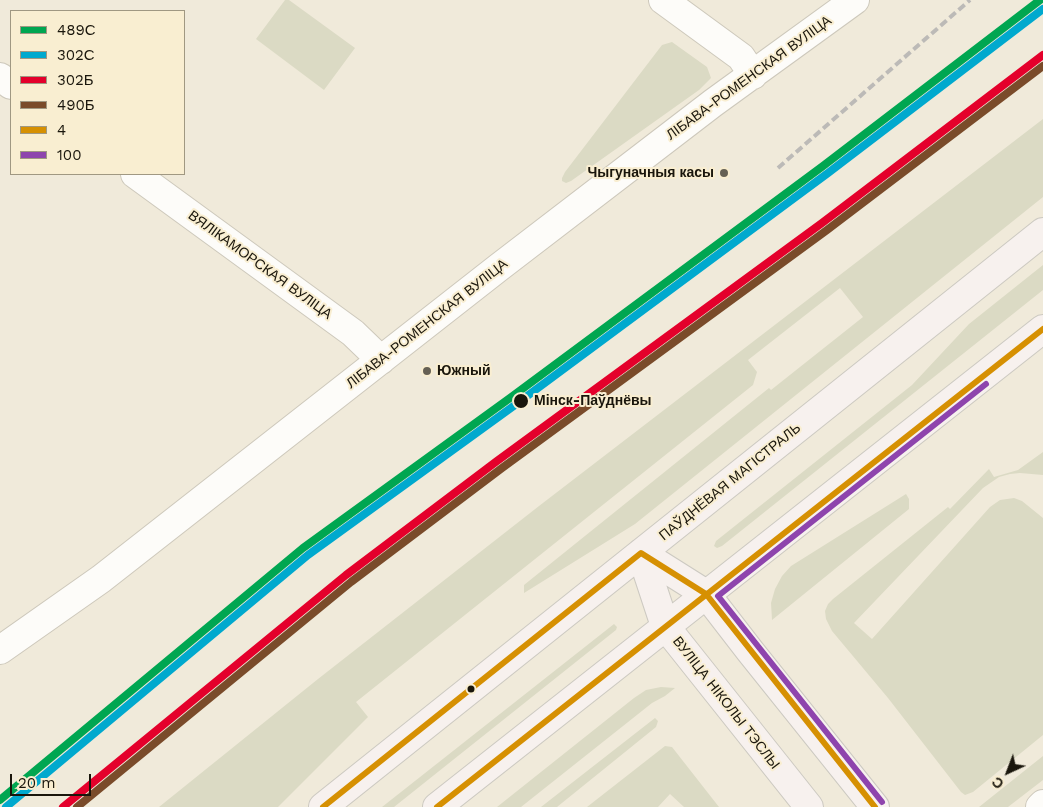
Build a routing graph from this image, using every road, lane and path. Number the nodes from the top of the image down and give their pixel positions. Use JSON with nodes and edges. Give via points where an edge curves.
{"nodes":[{"id":1,"x":663,"y":0,"type":"edge"},
{"id":2,"x":855,"y":0,"type":"edge"},
{"id":3,"x":753,"y":75,"type":"junction"},
{"id":4,"x":136,"y":175,"type":"edge"},
{"id":5,"x":1043,"y":232,"type":"edge"},
{"id":6,"x":1043,"y":329,"type":"edge"},
{"id":7,"x":381,"y":360,"type":"junction"},
{"id":8,"x":641,"y":553,"type":"junction"},
{"id":9,"x":706,"y":594,"type":"junction"},
{"id":10,"x":665,"y":626,"type":"junction"},
{"id":11,"x":2,"y":645,"type":"edge"},
{"id":12,"x":1043,"y":804,"type":"edge"},
{"id":13,"x":323,"y":807,"type":"edge"},
{"id":14,"x":437,"y":807,"type":"edge"},
{"id":15,"x":809,"y":807,"type":"edge"},
{"id":16,"x":875,"y":807,"type":"edge"},
{"id":17,"x":1040,"y":807,"type":"edge"}],
"edges":[{"from":1,"to":3,"type":"street","via":[[741,57]]},
{"from":2,"to":3,"type":"street","name":"ЛІБАВА-РОМЕНСКАЯ ВУЛІЦА"},
{"from":3,"to":7,"type":"street","name":"ЛІБАВА-РОМЕНСКАЯ ВУЛІЦА"},
{"from":4,"to":7,"type":"street","name":"ВЯЛІКАМОРСКАЯ ВУЛІЦА","via":[[353,333]]},
{"from":5,"to":8,"type":"main road","name":"ПАЎДНЁВАЯ МАГІСТРАЛЬ"},
{"from":6,"to":9,"type":"main road"},
{"from":7,"to":11,"type":"street","name":"ЛІБАВА-РОМЕНСКАЯ ВУЛІЦА","via":[[101,579]]},
{"from":8,"to":9,"type":"main road"},
{"from":8,"to":10,"type":"main road","name":"ВУЛІЦА НІКОЛЫ ТЭСЛЫ"},
{"from":8,"to":13,"type":"main road","name":"ПАЎДНЁВАЯ МАГІСТРАЛЬ"},
{"from":9,"to":10,"type":"main road"},
{"from":9,"to":16,"type":"main road"},
{"from":10,"to":14,"type":"main road"},
{"from":10,"to":15,"type":"main road","name":"ВУЛІЦА НІКОЛЫ ТЭСЛЫ"},
{"from":12,"to":17,"type":"street"}]}
